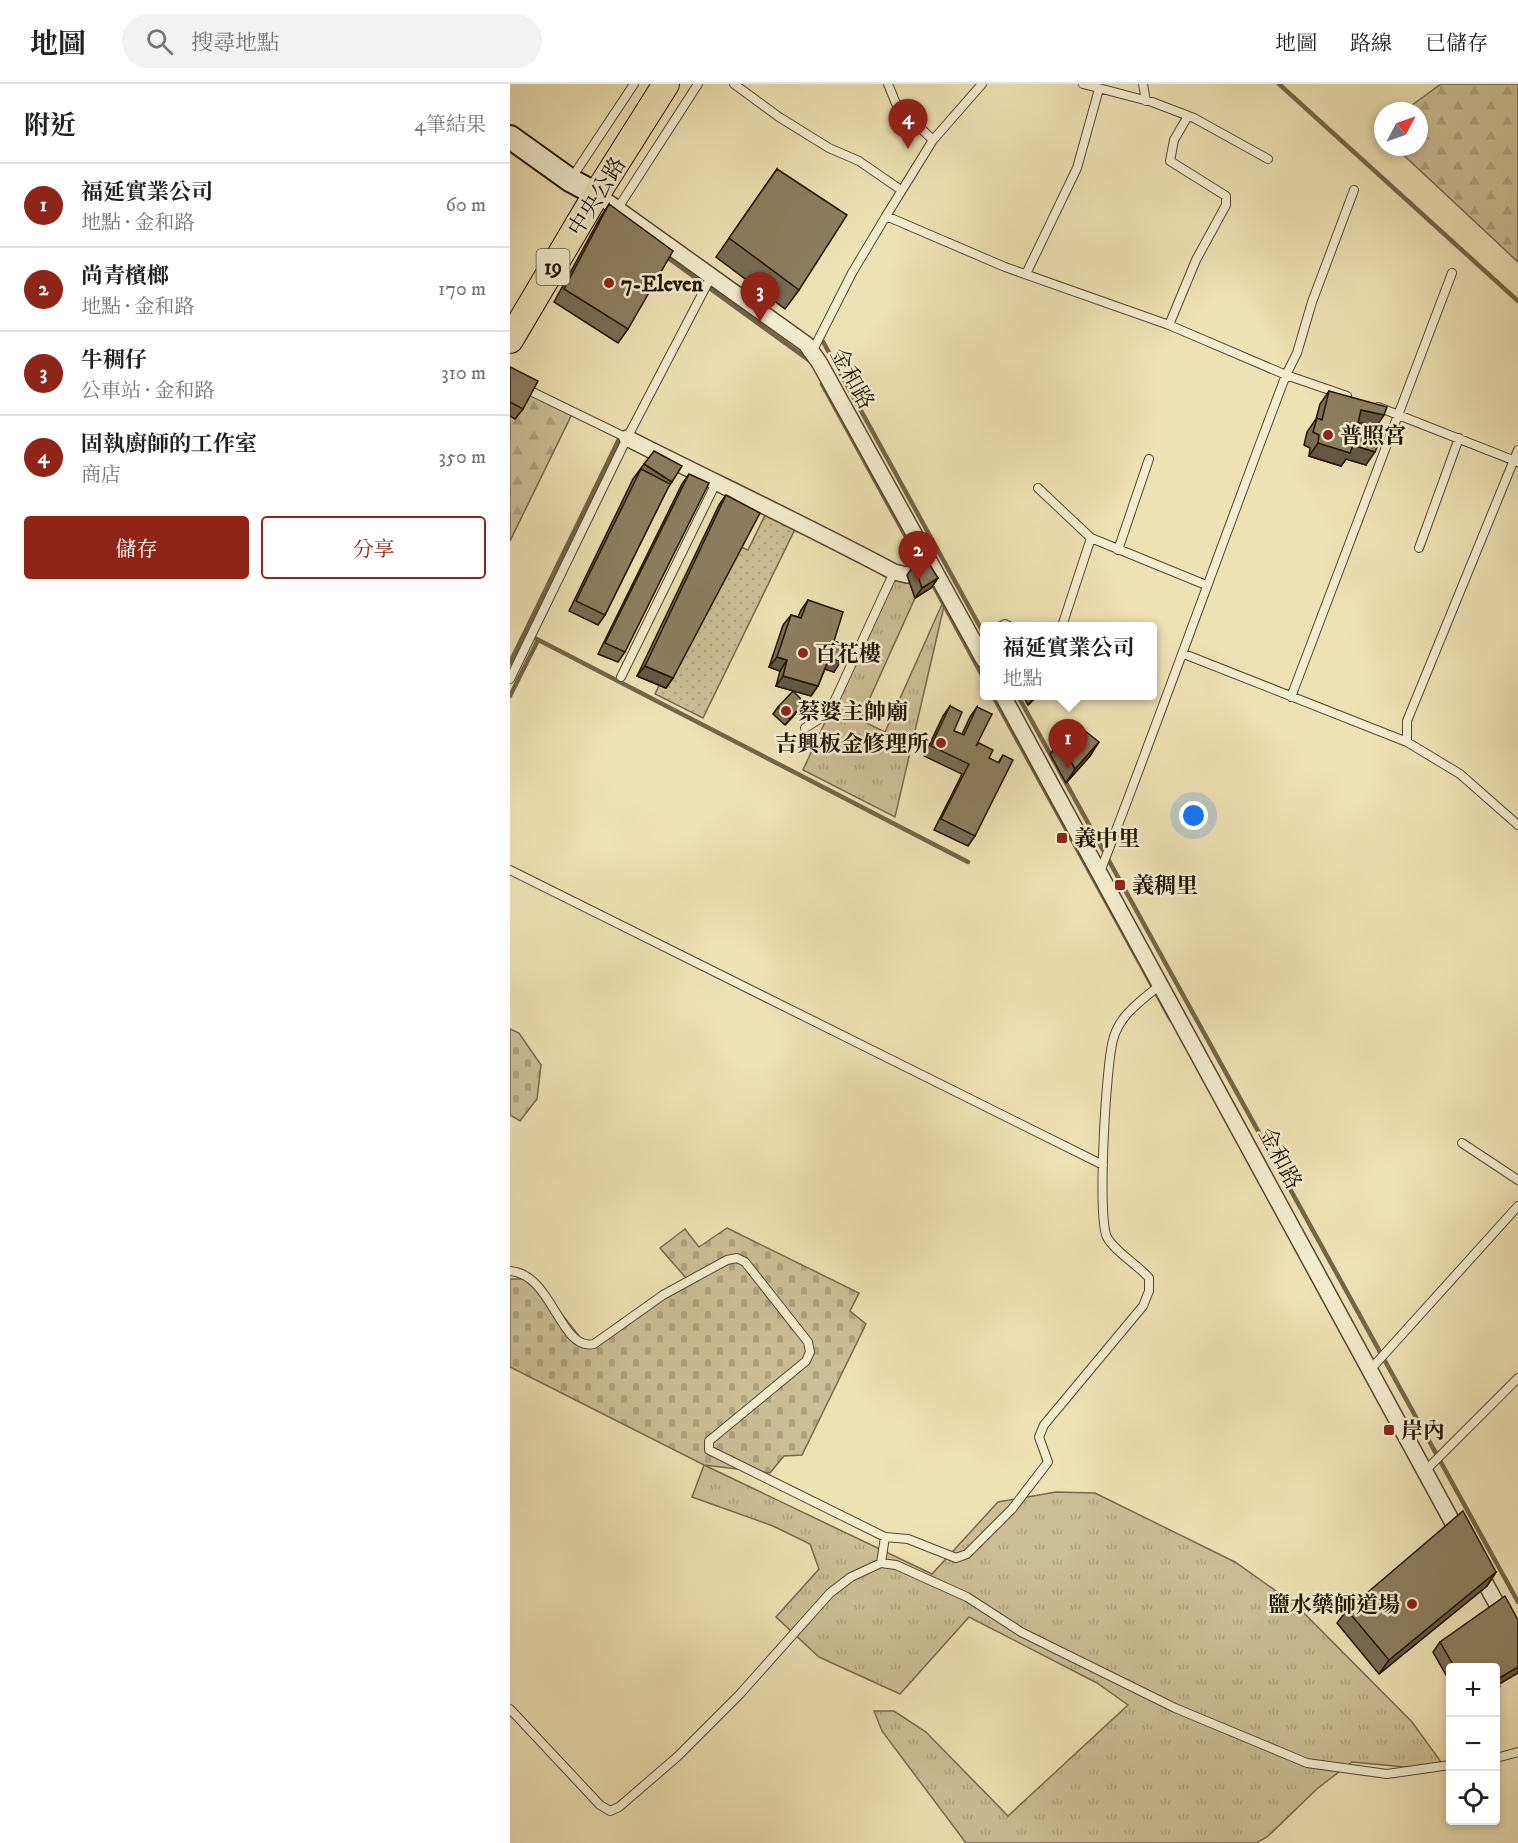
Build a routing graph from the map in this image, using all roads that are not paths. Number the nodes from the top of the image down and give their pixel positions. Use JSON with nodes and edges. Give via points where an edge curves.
{"nodes":[{"id":1,"x":634,"y":84,"type":"edge"},
{"id":2,"x":666,"y":84,"type":"edge"},
{"id":3,"x":698,"y":84,"type":"edge"},
{"id":4,"x":734,"y":84,"type":"edge"},
{"id":5,"x":888,"y":84,"type":"edge"},
{"id":6,"x":982,"y":84,"type":"edge"},
{"id":7,"x":1083,"y":84,"type":"edge"},
{"id":8,"x":1143,"y":84,"type":"edge"},
{"id":9,"x":1099,"y":89,"type":"junction"},
{"id":10,"x":1146,"y":101,"type":"junction"},
{"id":11,"x":1188,"y":116,"type":"junction"},
{"id":12,"x":510,"y":137,"type":"edge"},
{"id":13,"x":933,"y":140,"type":"junction"},
{"id":14,"x":1268,"y":159,"type":"dead end"},
{"id":15,"x":570,"y":180,"type":"junction"},
{"id":16,"x":901,"y":190,"type":"junction"},
{"id":17,"x":1354,"y":190,"type":"dead end"},
{"id":18,"x":607,"y":203,"type":"junction"},
{"id":19,"x":886,"y":216,"type":"junction"},
{"id":20,"x":1452,"y":273,"type":"dead end"},
{"id":21,"x":1026,"y":274,"type":"junction"},
{"id":22,"x":712,"y":275,"type":"junction"},
{"id":23,"x":1169,"y":325,"type":"junction"},
{"id":24,"x":510,"y":340,"type":"edge"},
{"id":25,"x":812,"y":352,"type":"junction"},
{"id":26,"x":1286,"y":375,"type":"junction"},
{"id":27,"x":510,"y":381,"type":"edge"},
{"id":28,"x":1358,"y":400,"type":"edge"},
{"id":29,"x":1369,"y":404,"type":"edge"},
{"id":30,"x":1400,"y":415,"type":"junction"},
{"id":31,"x":627,"y":438,"type":"junction"},
{"id":32,"x":1459,"y":438,"type":"junction"},
{"id":33,"x":1518,"y":450,"type":"edge"},
{"id":34,"x":1149,"y":459,"type":"dead end"},
{"id":35,"x":1516,"y":461,"type":"edge"},
{"id":36,"x":713,"y":481,"type":"junction"},
{"id":37,"x":1038,"y":488,"type":"dead end"},
{"id":38,"x":1091,"y":538,"type":"junction"},
{"id":39,"x":1419,"y":548,"type":"dead end"},
{"id":40,"x":1118,"y":550,"type":"junction"},
{"id":41,"x":932,"y":565,"type":"junction"},
{"id":42,"x":894,"y":572,"type":"junction"},
{"id":43,"x":1206,"y":585,"type":"junction"},
{"id":44,"x":1064,"y":622,"type":"edge"},
{"id":45,"x":979,"y":638,"type":"edge"},
{"id":46,"x":1184,"y":654,"type":"junction"},
{"id":47,"x":621,"y":677,"type":"dead end"},
{"id":48,"x":510,"y":679,"type":"edge"},
{"id":49,"x":1291,"y":697,"type":"junction"},
{"id":50,"x":1006,"y":700,"type":"edge"},
{"id":51,"x":805,"y":728,"type":"dead end"},
{"id":52,"x":1407,"y":742,"type":"junction"},
{"id":53,"x":1518,"y":825,"type":"edge"},
{"id":54,"x":510,"y":870,"type":"edge"},
{"id":55,"x":1100,"y":872,"type":"junction"},
{"id":56,"x":1161,"y":984,"type":"junction"},
{"id":57,"x":1462,"y":1143,"type":"dead end"},
{"id":58,"x":1102,"y":1165,"type":"junction"},
{"id":59,"x":1518,"y":1180,"type":"edge"},
{"id":60,"x":1518,"y":1206,"type":"edge"},
{"id":61,"x":510,"y":1271,"type":"edge"},
{"id":62,"x":1370,"y":1370,"type":"junction"},
{"id":63,"x":1518,"y":1378,"type":"edge"},
{"id":64,"x":1425,"y":1471,"type":"junction"},
{"id":65,"x":885,"y":1537,"type":"junction"},
{"id":66,"x":881,"y":1563,"type":"junction"},
{"id":67,"x":1518,"y":1643,"type":"edge"},
{"id":68,"x":510,"y":1709,"type":"edge"},
{"id":69,"x":1518,"y":1752,"type":"edge"},
{"id":70,"x":1500,"y":1757,"type":"edge"},
{"id":71,"x":1446,"y":1766,"type":"edge"}],
"edges":[{"from":1,"to":15,"type":"lane"},
{"from":2,"to":18,"type":"main road","name":"中央公路","number":"19"},
{"from":3,"to":18,"type":"lane"},
{"from":4,"to":16,"type":"lane","via":[[779,117],[829,148],[859,161]]},
{"from":5,"to":13,"type":"lane","via":[[897,106]]},
{"from":6,"to":13,"type":"lane"},
{"from":7,"to":9,"type":"lane"},
{"from":8,"to":10,"type":"lane"},
{"from":9,"to":10,"type":"lane"},
{"from":9,"to":21,"type":"lane","via":[[1077,168]]},
{"from":10,"to":11,"type":"lane"},
{"from":11,"to":14,"type":"lane"},
{"from":11,"to":23,"type":"lane","via":[[1174,140],[1170,161],[1226,196],[1226,205],[1196,260]]},
{"from":12,"to":15,"type":"street"},
{"from":13,"to":16,"type":"lane"},
{"from":15,"to":18,"type":"street"},
{"from":16,"to":19,"type":"lane"},
{"from":17,"to":26,"type":"lane"},
{"from":18,"to":22,"type":"street","name":"金和路"},
{"from":18,"to":24,"type":"main road","name":"中央公路","number":"19"},
{"from":19,"to":21,"type":"lane"},
{"from":19,"to":25,"type":"lane"},
{"from":20,"to":30,"type":"lane"},
{"from":21,"to":23,"type":"lane"},
{"from":22,"to":25,"type":"street","name":"金和路","via":[[799,338]]},
{"from":22,"to":31,"type":"lane"},
{"from":23,"to":26,"type":"lane"},
{"from":25,"to":41,"type":"street","name":"金和路"},
{"from":26,"to":28,"type":"lane"},
{"from":26,"to":43,"type":"lane"},
{"from":27,"to":31,"type":"lane"},
{"from":29,"to":30,"type":"lane"},
{"from":30,"to":32,"type":"lane"},
{"from":30,"to":49,"type":"lane"},
{"from":31,"to":36,"type":"street"},
{"from":31,"to":48,"type":"lane"},
{"from":32,"to":35,"type":"lane"},
{"from":32,"to":39,"type":"lane"},
{"from":33,"to":35,"type":"lane"},
{"from":34,"to":40,"type":"lane"},
{"from":35,"to":52,"type":"lane","via":[[1407,721]]},
{"from":36,"to":42,"type":"street"},
{"from":36,"to":47,"type":"lane"},
{"from":37,"to":38,"type":"lane"},
{"from":38,"to":40,"type":"lane"},
{"from":38,"to":44,"type":"lane"},
{"from":40,"to":43,"type":"lane"},
{"from":41,"to":42,"type":"street","via":[[919,573]]},
{"from":41,"to":45,"type":"street","name":"金和路"},
{"from":42,"to":51,"type":"lane","via":[[830,713]]},
{"from":43,"to":46,"type":"lane"},
{"from":46,"to":49,"type":"lane"},
{"from":46,"to":55,"type":"lane"},
{"from":49,"to":52,"type":"lane"},
{"from":50,"to":55,"type":"street","name":"金和路"},
{"from":52,"to":53,"type":"lane","via":[[1460,774]]},
{"from":54,"to":58,"type":"lane"},
{"from":55,"to":56,"type":"street","name":"金和路"},
{"from":56,"to":58,"type":"lane","via":[[1128,1012],[1113,1038]]},
{"from":56,"to":62,"type":"street","name":"金和路"},
{"from":57,"to":59,"type":"lane"},
{"from":58,"to":65,"type":"lane","via":[[1103,1227],[1107,1239],[1149,1278],[1143,1306],[1044,1425],[1040,1437],[1048,1462],[1012,1509],[967,1554],[956,1557],[908,1539]]},
{"from":60,"to":62,"type":"lane"},
{"from":61,"to":65,"type":"lane","via":[[534,1279],[578,1343],[587,1346],[663,1295],[718,1265],[737,1258],[745,1262],[808,1342],[810,1352],[806,1362],[709,1441],[709,1450]]},
{"from":62,"to":64,"type":"street","name":"金和路"},
{"from":63,"to":64,"type":"lane"},
{"from":64,"to":67,"type":"street","name":"金和路"},
{"from":65,"to":66,"type":"lane"},
{"from":66,"to":68,"type":"lane","via":[[851,1577],[830,1593],[677,1757],[610,1811]]},
{"from":66,"to":71,"type":"lane","via":[[896,1565],[967,1597],[1021,1632],[1175,1708],[1307,1763],[1387,1774]]},
{"from":69,"to":70,"type":"lane"}]}
